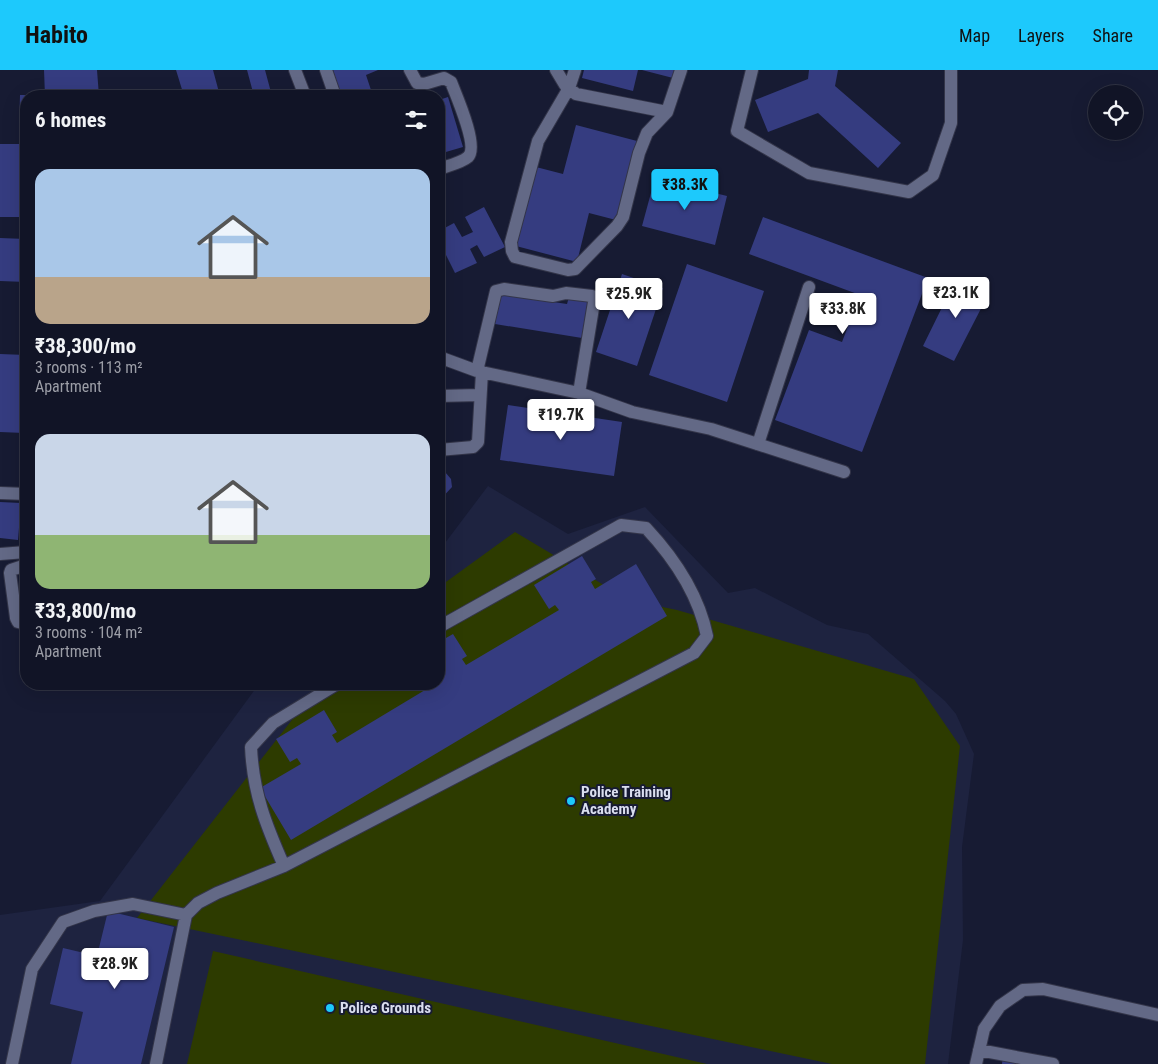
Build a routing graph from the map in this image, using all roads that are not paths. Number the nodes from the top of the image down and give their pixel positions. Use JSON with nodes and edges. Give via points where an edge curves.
{"nodes":[{"id":1,"x":295,"y":70,"type":"edge"},
{"id":2,"x":326,"y":70,"type":"edge"},
{"id":3,"x":410,"y":70,"type":"edge"},
{"id":4,"x":556,"y":70,"type":"edge"},
{"id":5,"x":575,"y":70,"type":"edge"},
{"id":6,"x":681,"y":70,"type":"edge"},
{"id":7,"x":752,"y":70,"type":"edge"},
{"id":8,"x":951,"y":70,"type":"edge"},
{"id":9,"x":569,"y":88,"type":"junction"},
{"id":10,"x":303,"y":90,"type":"edge"},
{"id":11,"x":333,"y":90,"type":"edge"},
{"id":12,"x":667,"y":112,"type":"junction"},
{"id":13,"x":445,"y":167,"type":"edge"},
{"id":14,"x":809,"y":288,"type":"dead end"},
{"id":15,"x":445,"y":358,"type":"edge"},
{"id":16,"x":479,"y":372,"type":"junction"},
{"id":17,"x":579,"y":392,"type":"junction"},
{"id":18,"x":479,"y":395,"type":"junction"},
{"id":19,"x":445,"y":396,"type":"edge"},
{"id":20,"x":758,"y":444,"type":"junction"},
{"id":21,"x":445,"y":449,"type":"edge"},
{"id":22,"x":844,"y":472,"type":"dead end"},
{"id":23,"x":0,"y":493,"type":"edge"},
{"id":24,"x":20,"y":494,"type":"edge"},
{"id":25,"x":20,"y":552,"type":"edge"},
{"id":26,"x":0,"y":554,"type":"edge"},
{"id":27,"x":0,"y":561,"type":"edge"},
{"id":28,"x":20,"y":567,"type":"edge"},
{"id":29,"x":11,"y":570,"type":"junction"},
{"id":30,"x":20,"y":622,"type":"edge"},
{"id":31,"x":445,"y":624,"type":"edge"},
{"id":32,"x":327,"y":690,"type":"edge"},
{"id":33,"x":284,"y":866,"type":"junction"},
{"id":34,"x":186,"y":915,"type":"junction"},
{"id":35,"x":1158,"y":1015,"type":"edge"},
{"id":36,"x":979,"y":1050,"type":"junction"},
{"id":37,"x":12,"y":1064,"type":"edge"},
{"id":38,"x":156,"y":1064,"type":"edge"},
{"id":39,"x":976,"y":1064,"type":"edge"},
{"id":40,"x":1053,"y":1064,"type":"edge"}],
"edges":[{"from":1,"to":10,"type":"street"},
{"from":2,"to":11,"type":"street"},
{"from":3,"to":13,"type":"street","via":[[417,84],[444,78],[451,82],[472,141],[472,152],[468,157]]},
{"from":4,"to":9,"type":"street"},
{"from":5,"to":9,"type":"street"},
{"from":6,"to":12,"type":"street"},
{"from":7,"to":8,"type":"street","via":[[737,131],[809,173],[909,192],[933,175],[948,132],[951,123]]},
{"from":9,"to":12,"type":"street","via":[[576,94]]},
{"from":9,"to":12,"type":"street","via":[[538,141],[511,242],[515,257],[575,269],[623,217],[647,133]]},
{"from":14,"to":20,"type":"street"},
{"from":15,"to":16,"type":"street"},
{"from":16,"to":17,"type":"street"},
{"from":16,"to":17,"type":"street","via":[[496,291],[592,296],[594,302]]},
{"from":16,"to":18,"type":"street"},
{"from":17,"to":20,"type":"street","via":[[632,412],[711,429]]},
{"from":18,"to":19,"type":"street"},
{"from":18,"to":21,"type":"street","via":[[478,442],[474,447]]},
{"from":20,"to":22,"type":"street"},
{"from":23,"to":24,"type":"street"},
{"from":25,"to":26,"type":"street"},
{"from":27,"to":29,"type":"street"},
{"from":28,"to":29,"type":"street"},
{"from":29,"to":30,"type":"street","via":[[16,618]]},
{"from":31,"to":33,"type":"street","via":[[622,525],[646,528],[660,543],[690,590],[703,616],[707,636],[694,653]]},
{"from":32,"to":33,"type":"street","via":[[273,723],[251,747],[252,774],[262,815]]},
{"from":33,"to":34,"type":"street","via":[[217,893],[198,903]]},
{"from":34,"to":37,"type":"street","via":[[133,904],[63,922],[32,969]]},
{"from":34,"to":38,"type":"street"},
{"from":35,"to":36,"type":"street","via":[[1043,989],[1023,990],[1000,1006],[984,1029]]},
{"from":36,"to":39,"type":"street"},
{"from":36,"to":40,"type":"street"}]}
